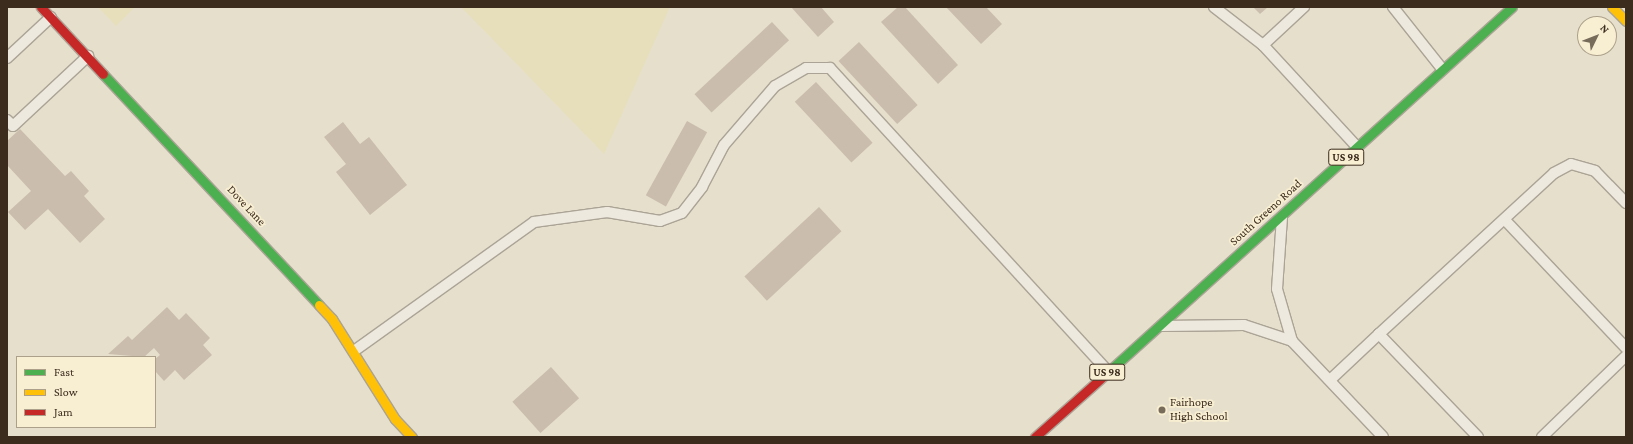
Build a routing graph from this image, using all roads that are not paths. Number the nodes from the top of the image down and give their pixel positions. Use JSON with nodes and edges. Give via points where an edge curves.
{"nodes":[{"id":1,"x":41,"y":7,"type":"edge"},
{"id":2,"x":1214,"y":7,"type":"edge"},
{"id":3,"x":1304,"y":7,"type":"edge"},
{"id":4,"x":1393,"y":7,"type":"edge"},
{"id":5,"x":1512,"y":7,"type":"edge"},
{"id":6,"x":1612,"y":7,"type":"edge"},
{"id":7,"x":51,"y":17,"type":"junction"},
{"id":8,"x":1626,"y":21,"type":"edge"},
{"id":9,"x":1263,"y":45,"type":"junction"},
{"id":10,"x":88,"y":56,"type":"junction"},
{"id":11,"x":7,"y":58,"type":"edge"},
{"id":12,"x":1443,"y":70,"type":"junction"},
{"id":13,"x":7,"y":120,"type":"edge"},
{"id":14,"x":1357,"y":147,"type":"junction"},
{"id":15,"x":1626,"y":202,"type":"edge"},
{"id":16,"x":1282,"y":214,"type":"junction"},
{"id":17,"x":1505,"y":220,"type":"junction"},
{"id":18,"x":1158,"y":326,"type":"junction"},
{"id":19,"x":1379,"y":334,"type":"junction"},
{"id":20,"x":1292,"y":341,"type":"junction"},
{"id":21,"x":1626,"y":348,"type":"edge"},
{"id":22,"x":354,"y":351,"type":"junction"},
{"id":23,"x":1626,"y":356,"type":"edge"},
{"id":24,"x":1108,"y":371,"type":"junction"},
{"id":25,"x":1330,"y":380,"type":"junction"},
{"id":26,"x":412,"y":437,"type":"edge"},
{"id":27,"x":1034,"y":437,"type":"edge"},
{"id":28,"x":1383,"y":437,"type":"edge"},
{"id":29,"x":1478,"y":437,"type":"edge"},
{"id":30,"x":1542,"y":437,"type":"edge"}],
"edges":[{"from":1,"to":7,"type":"main road","name":"Dove Lane"},
{"from":2,"to":9,"type":"lane"},
{"from":3,"to":9,"type":"lane"},
{"from":4,"to":12,"type":"lane"},
{"from":5,"to":12,"type":"main road","name":"South Greeno Road","number":"US 98"},
{"from":6,"to":8,"type":"main road"},
{"from":7,"to":10,"type":"main road","name":"Dove Lane"},
{"from":7,"to":11,"type":"lane"},
{"from":9,"to":14,"type":"lane"},
{"from":10,"to":13,"type":"lane","via":[[13,126]]},
{"from":10,"to":22,"type":"main road","name":"Dove Lane","via":[[269,248],[332,319]]},
{"from":12,"to":14,"type":"main road","name":"South Greeno Road","number":"US 98"},
{"from":14,"to":16,"type":"main road","name":"South Greeno Road","number":"US 98"},
{"from":15,"to":17,"type":"lane","via":[[1595,171],[1571,164],[1554,173]]},
{"from":16,"to":18,"type":"main road","name":"South Greeno Road","number":"US 98"},
{"from":16,"to":20,"type":"lane","via":[[1277,289]]},
{"from":17,"to":19,"type":"lane"},
{"from":17,"to":21,"type":"lane"},
{"from":18,"to":20,"type":"lane","via":[[1244,325]]},
{"from":18,"to":24,"type":"main road","name":"South Greeno Road","number":"US 98"},
{"from":19,"to":25,"type":"lane"},
{"from":19,"to":29,"type":"lane"},
{"from":20,"to":25,"type":"lane"},
{"from":22,"to":24,"type":"lane","via":[[534,222],[607,212],[660,221],[682,213],[702,188],[724,145],[775,86],[806,68],[830,68]]},
{"from":22,"to":26,"type":"main road","name":"Dove Lane","via":[[395,419]]},
{"from":23,"to":30,"type":"lane"},
{"from":24,"to":27,"type":"main road","name":"South Greeno Road","number":"US 98"},
{"from":25,"to":28,"type":"lane"}]}
